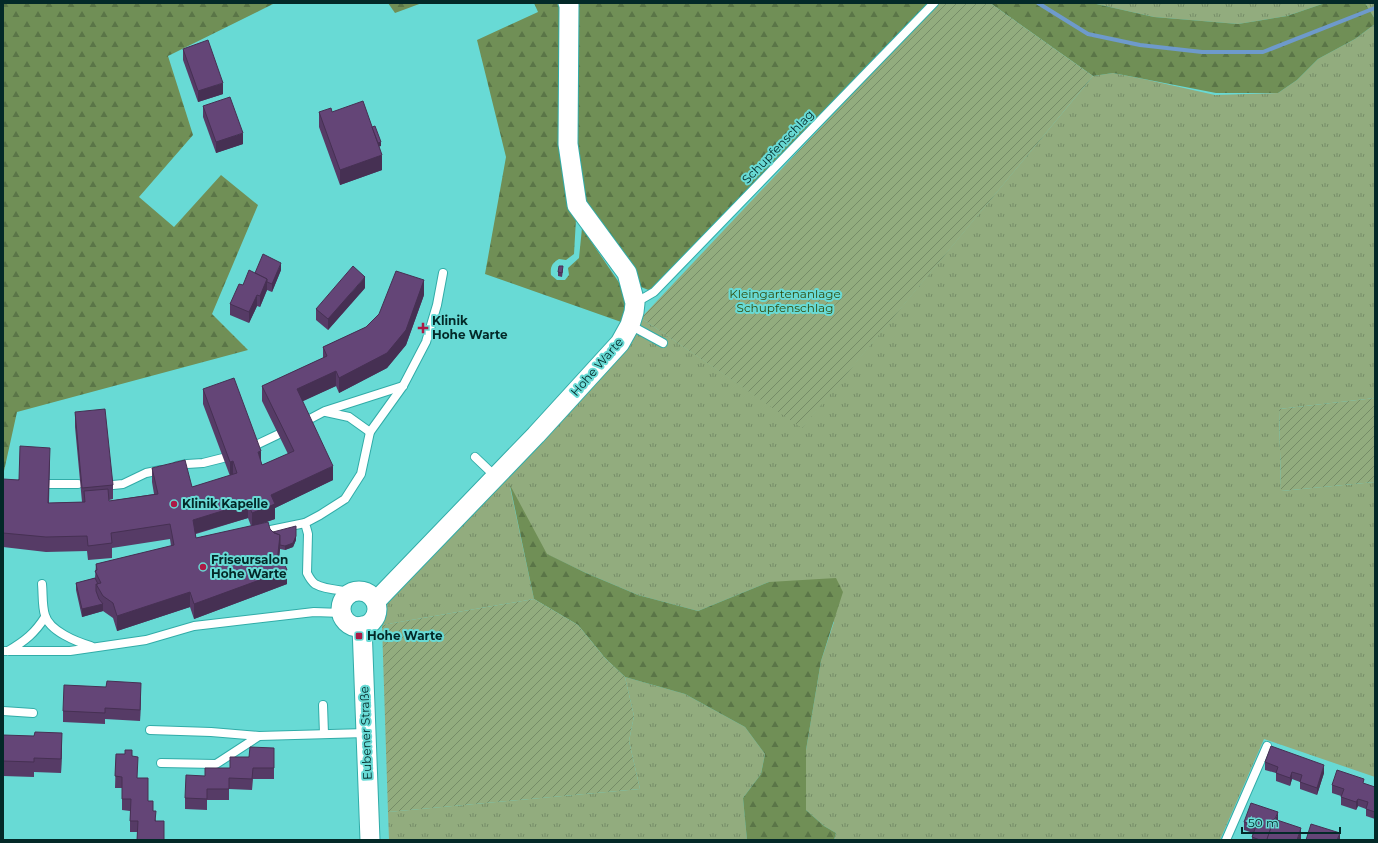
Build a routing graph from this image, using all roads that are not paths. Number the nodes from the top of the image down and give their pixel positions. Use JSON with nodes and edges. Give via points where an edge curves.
{"nodes":[{"id":1,"x":568,"y":3,"type":"edge"},
{"id":2,"x":934,"y":3,"type":"edge"},
{"id":3,"x":443,"y":273,"type":"dead end"},
{"id":4,"x":635,"y":303,"type":"junction"},
{"id":5,"x":630,"y":325,"type":"junction"},
{"id":6,"x":662,"y":343,"type":"dead end"},
{"id":7,"x":403,"y":386,"type":"junction"},
{"id":8,"x":325,"y":411,"type":"junction"},
{"id":9,"x":306,"y":421,"type":"edge"},
{"id":10,"x":370,"y":432,"type":"junction"},
{"id":11,"x":277,"y":435,"type":"dead end"},
{"id":12,"x":254,"y":446,"type":"edge"},
{"id":13,"x":475,"y":457,"type":"dead end"},
{"id":14,"x":223,"y":458,"type":"edge"},
{"id":15,"x":496,"y":478,"type":"junction"},
{"id":16,"x":48,"y":484,"type":"edge"},
{"id":17,"x":78,"y":484,"type":"dead end"},
{"id":18,"x":113,"y":485,"type":"edge"},
{"id":19,"x":305,"y":523,"type":"junction"},
{"id":20,"x":251,"y":534,"type":"edge"},
{"id":21,"x":42,"y":584,"type":"dead end"},
{"id":22,"x":353,"y":592,"type":"junction"},
{"id":23,"x":376,"y":601,"type":"junction"},
{"id":24,"x":342,"y":613,"type":"junction"},
{"id":25,"x":45,"y":617,"type":"junction"},
{"id":26,"x":362,"y":626,"type":"junction"},
{"id":27,"x":94,"y":647,"type":"junction"},
{"id":28,"x":5,"y":651,"type":"edge"},
{"id":29,"x":323,"y":705,"type":"dead end"},
{"id":30,"x":3,"y":711,"type":"edge"},
{"id":31,"x":33,"y":713,"type":"dead end"},
{"id":32,"x":150,"y":730,"type":"dead end"},
{"id":33,"x":366,"y":733,"type":"junction"},
{"id":34,"x":324,"y":734,"type":"junction"},
{"id":35,"x":259,"y":736,"type":"junction"},
{"id":36,"x":1267,"y":746,"type":"dead end"},
{"id":37,"x":161,"y":763,"type":"dead end"},
{"id":38,"x":370,"y":840,"type":"edge"},
{"id":39,"x":1226,"y":840,"type":"edge"}],
"edges":[{"from":1,"to":4,"type":"street","name":"Hohe Warte","via":[[568,144],[577,205],[627,274]]},
{"from":2,"to":4,"type":"lane","name":"Schupfenschlag","via":[[654,292]]},
{"from":3,"to":7,"type":"lane","via":[[426,342]]},
{"from":4,"to":5,"type":"street","name":"Hohe Warte"},
{"from":5,"to":6,"type":"lane"},
{"from":5,"to":15,"type":"street","name":"Hohe Warte","via":[[620,343]]},
{"from":7,"to":8,"type":"lane"},
{"from":7,"to":10,"type":"lane"},
{"from":8,"to":9,"type":"lane"},
{"from":8,"to":10,"type":"lane","via":[[348,417]]},
{"from":10,"to":19,"type":"lane","via":[[361,474],[345,499]]},
{"from":11,"to":12,"type":"lane"},
{"from":13,"to":15,"type":"lane"},
{"from":14,"to":18,"type":"lane","via":[[146,473],[123,484]]},
{"from":15,"to":23,"type":"street","name":"Hohe Warte"},
{"from":16,"to":17,"type":"lane"},
{"from":19,"to":20,"type":"lane"},
{"from":19,"to":22,"type":"lane","via":[[308,534],[307,573],[310,578],[314,583]]},
{"from":21,"to":25,"type":"lane"},
{"from":22,"to":23,"type":"street","via":[[366,592]]},
{"from":22,"to":24,"type":"street","via":[[343,600]]},
{"from":23,"to":26,"type":"street","via":[[374,619]]},
{"from":24,"to":26,"type":"street","via":[[349,624]]},
{"from":24,"to":27,"type":"lane","via":[[314,612],[194,626],[146,640]]},
{"from":25,"to":27,"type":"lane","via":[[53,628],[77,642]]},
{"from":25,"to":28,"type":"lane","via":[[30,636]]},
{"from":26,"to":33,"type":"street","name":"Eubener Straße"},
{"from":27,"to":28,"type":"lane","via":[[70,651]]},
{"from":29,"to":34,"type":"lane"},
{"from":30,"to":31,"type":"lane"},
{"from":32,"to":35,"type":"lane"},
{"from":33,"to":34,"type":"lane"},
{"from":33,"to":38,"type":"street","name":"Eubener Straße"},
{"from":34,"to":35,"type":"lane"},
{"from":35,"to":37,"type":"lane","via":[[216,764]]},
{"from":36,"to":39,"type":"lane"}]}
